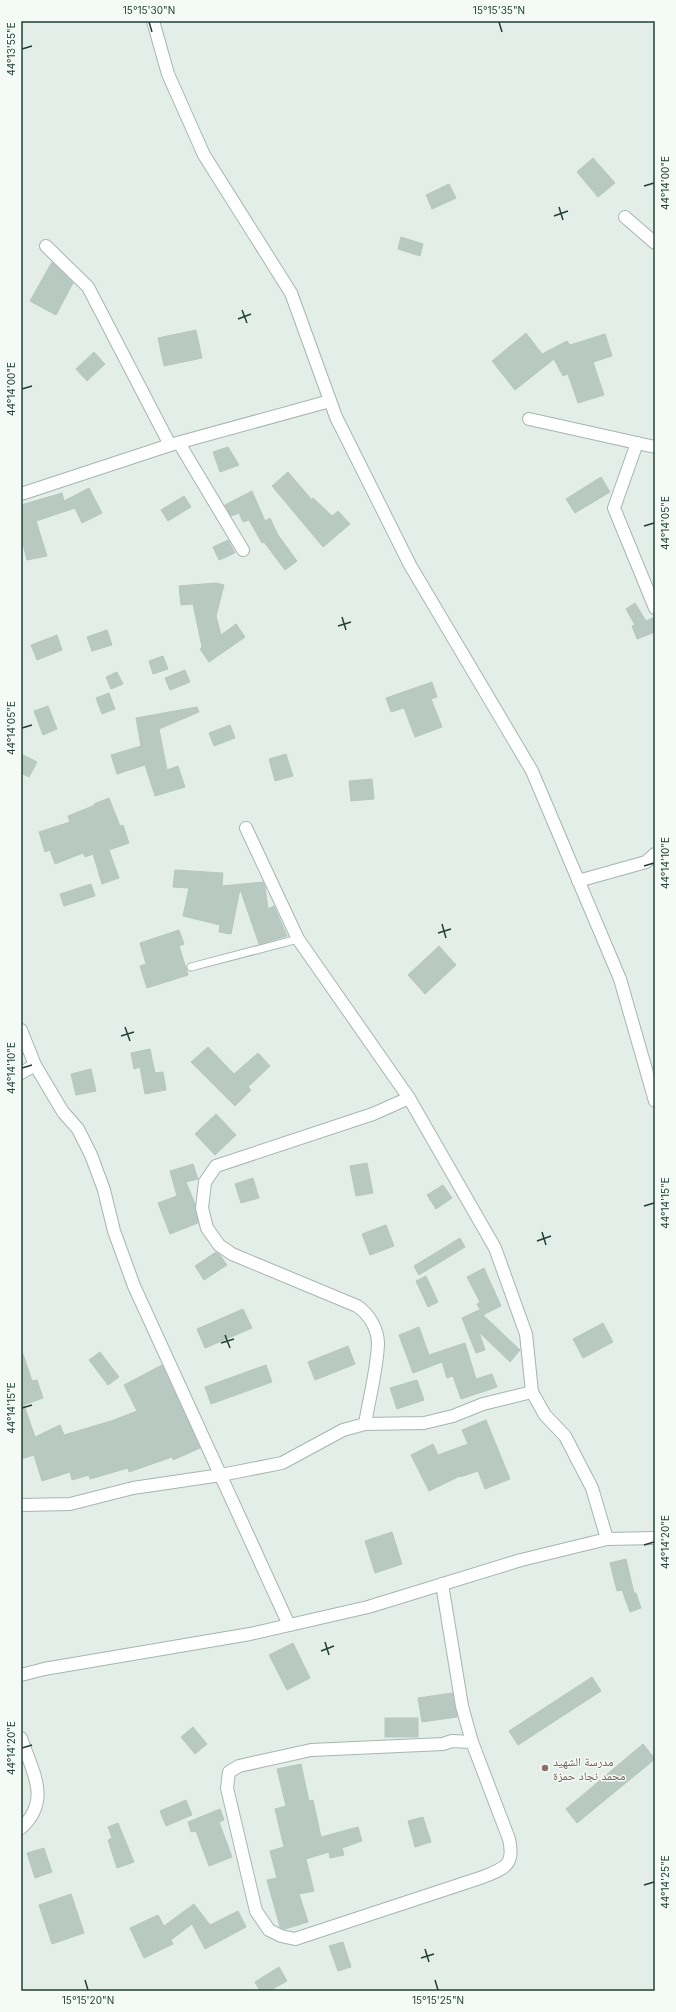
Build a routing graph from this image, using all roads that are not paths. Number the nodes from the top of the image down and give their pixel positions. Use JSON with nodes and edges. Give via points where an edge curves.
{"nodes":[{"id":1,"x":152,"y":21,"type":"edge"},
{"id":2,"x":625,"y":217,"type":"dead end"},
{"id":3,"x":655,"y":243,"type":"edge"},
{"id":4,"x":46,"y":246,"type":"dead end"},
{"id":5,"x":330,"y":401,"type":"junction"},
{"id":6,"x":529,"y":419,"type":"dead end"},
{"id":7,"x":637,"y":443,"type":"junction"},
{"id":8,"x":174,"y":444,"type":"junction"},
{"id":9,"x":655,"y":447,"type":"edge"},
{"id":10,"x":21,"y":494,"type":"edge"},
{"id":11,"x":243,"y":550,"type":"dead end"},
{"id":12,"x":655,"y":608,"type":"edge"},
{"id":13,"x":246,"y":828,"type":"dead end"},
{"id":14,"x":655,"y":854,"type":"edge"},
{"id":15,"x":578,"y":881,"type":"junction"},
{"id":16,"x":298,"y":939,"type":"junction"},
{"id":17,"x":191,"y":967,"type":"dead end"},
{"id":18,"x":21,"y":1030,"type":"edge"},
{"id":19,"x":35,"y":1065,"type":"junction"},
{"id":20,"x":21,"y":1073,"type":"edge"},
{"id":21,"x":408,"y":1098,"type":"junction"},
{"id":22,"x":655,"y":1101,"type":"edge"},
{"id":23,"x":532,"y":1392,"type":"junction"},
{"id":24,"x":365,"y":1424,"type":"junction"},
{"id":25,"x":221,"y":1475,"type":"junction"},
{"id":26,"x":21,"y":1505,"type":"edge"},
{"id":27,"x":655,"y":1538,"type":"edge"},
{"id":28,"x":607,"y":1539,"type":"junction"},
{"id":29,"x":442,"y":1584,"type":"junction"},
{"id":30,"x":289,"y":1625,"type":"junction"},
{"id":31,"x":21,"y":1676,"type":"edge"},
{"id":32,"x":21,"y":1738,"type":"edge"},
{"id":33,"x":472,"y":1742,"type":"junction"},
{"id":34,"x":21,"y":1828,"type":"edge"}],
"edges":[{"from":1,"to":5,"type":"street","via":[[168,74],[204,156],[291,293]]},
{"from":2,"to":3,"type":"street"},
{"from":4,"to":8,"type":"street","via":[[88,287]]},
{"from":5,"to":8,"type":"street"},
{"from":5,"to":15,"type":"street","via":[[336,418],[410,565],[532,770]]},
{"from":6,"to":7,"type":"street"},
{"from":7,"to":9,"type":"street"},
{"from":7,"to":12,"type":"street","via":[[614,508]]},
{"from":8,"to":10,"type":"street"},
{"from":8,"to":11,"type":"street"},
{"from":13,"to":16,"type":"street"},
{"from":14,"to":15,"type":"street","via":[[646,862]]},
{"from":15,"to":22,"type":"street","via":[[620,979]]},
{"from":16,"to":17,"type":"lane"},
{"from":16,"to":21,"type":"street"},
{"from":18,"to":19,"type":"street"},
{"from":19,"to":20,"type":"street"},
{"from":19,"to":25,"type":"street","via":[[64,1112],[78,1129],[91,1155],[134,1286]]},
{"from":21,"to":23,"type":"street","via":[[494,1248],[526,1334]]},
{"from":21,"to":24,"type":"street","via":[[372,1114],[216,1166],[205,1182],[202,1208],[207,1228],[219,1244],[232,1254],[357,1306],[372,1320],[378,1343]]},
{"from":23,"to":24,"type":"street","via":[[424,1423]]},
{"from":23,"to":28,"type":"street","via":[[545,1415],[565,1436],[592,1488]]},
{"from":24,"to":25,"type":"street","via":[[343,1430],[282,1463]]},
{"from":25,"to":26,"type":"street","via":[[133,1488],[70,1504]]},
{"from":25,"to":30,"type":"street"},
{"from":27,"to":28,"type":"street"},
{"from":28,"to":29,"type":"street","via":[[521,1560]]},
{"from":29,"to":30,"type":"street","via":[[368,1607]]},
{"from":29,"to":33,"type":"street","via":[[462,1706]]},
{"from":30,"to":31,"type":"street","via":[[44,1669]]},
{"from":32,"to":34,"type":"street","via":[[39,1791],[38,1806]]},
{"from":33,"to":33,"type":"street","via":[[311,1750],[239,1766],[229,1772],[227,1788],[256,1911],[269,1930],[295,1939],[502,1869],[509,1862],[512,1852],[509,1839]]}]}
